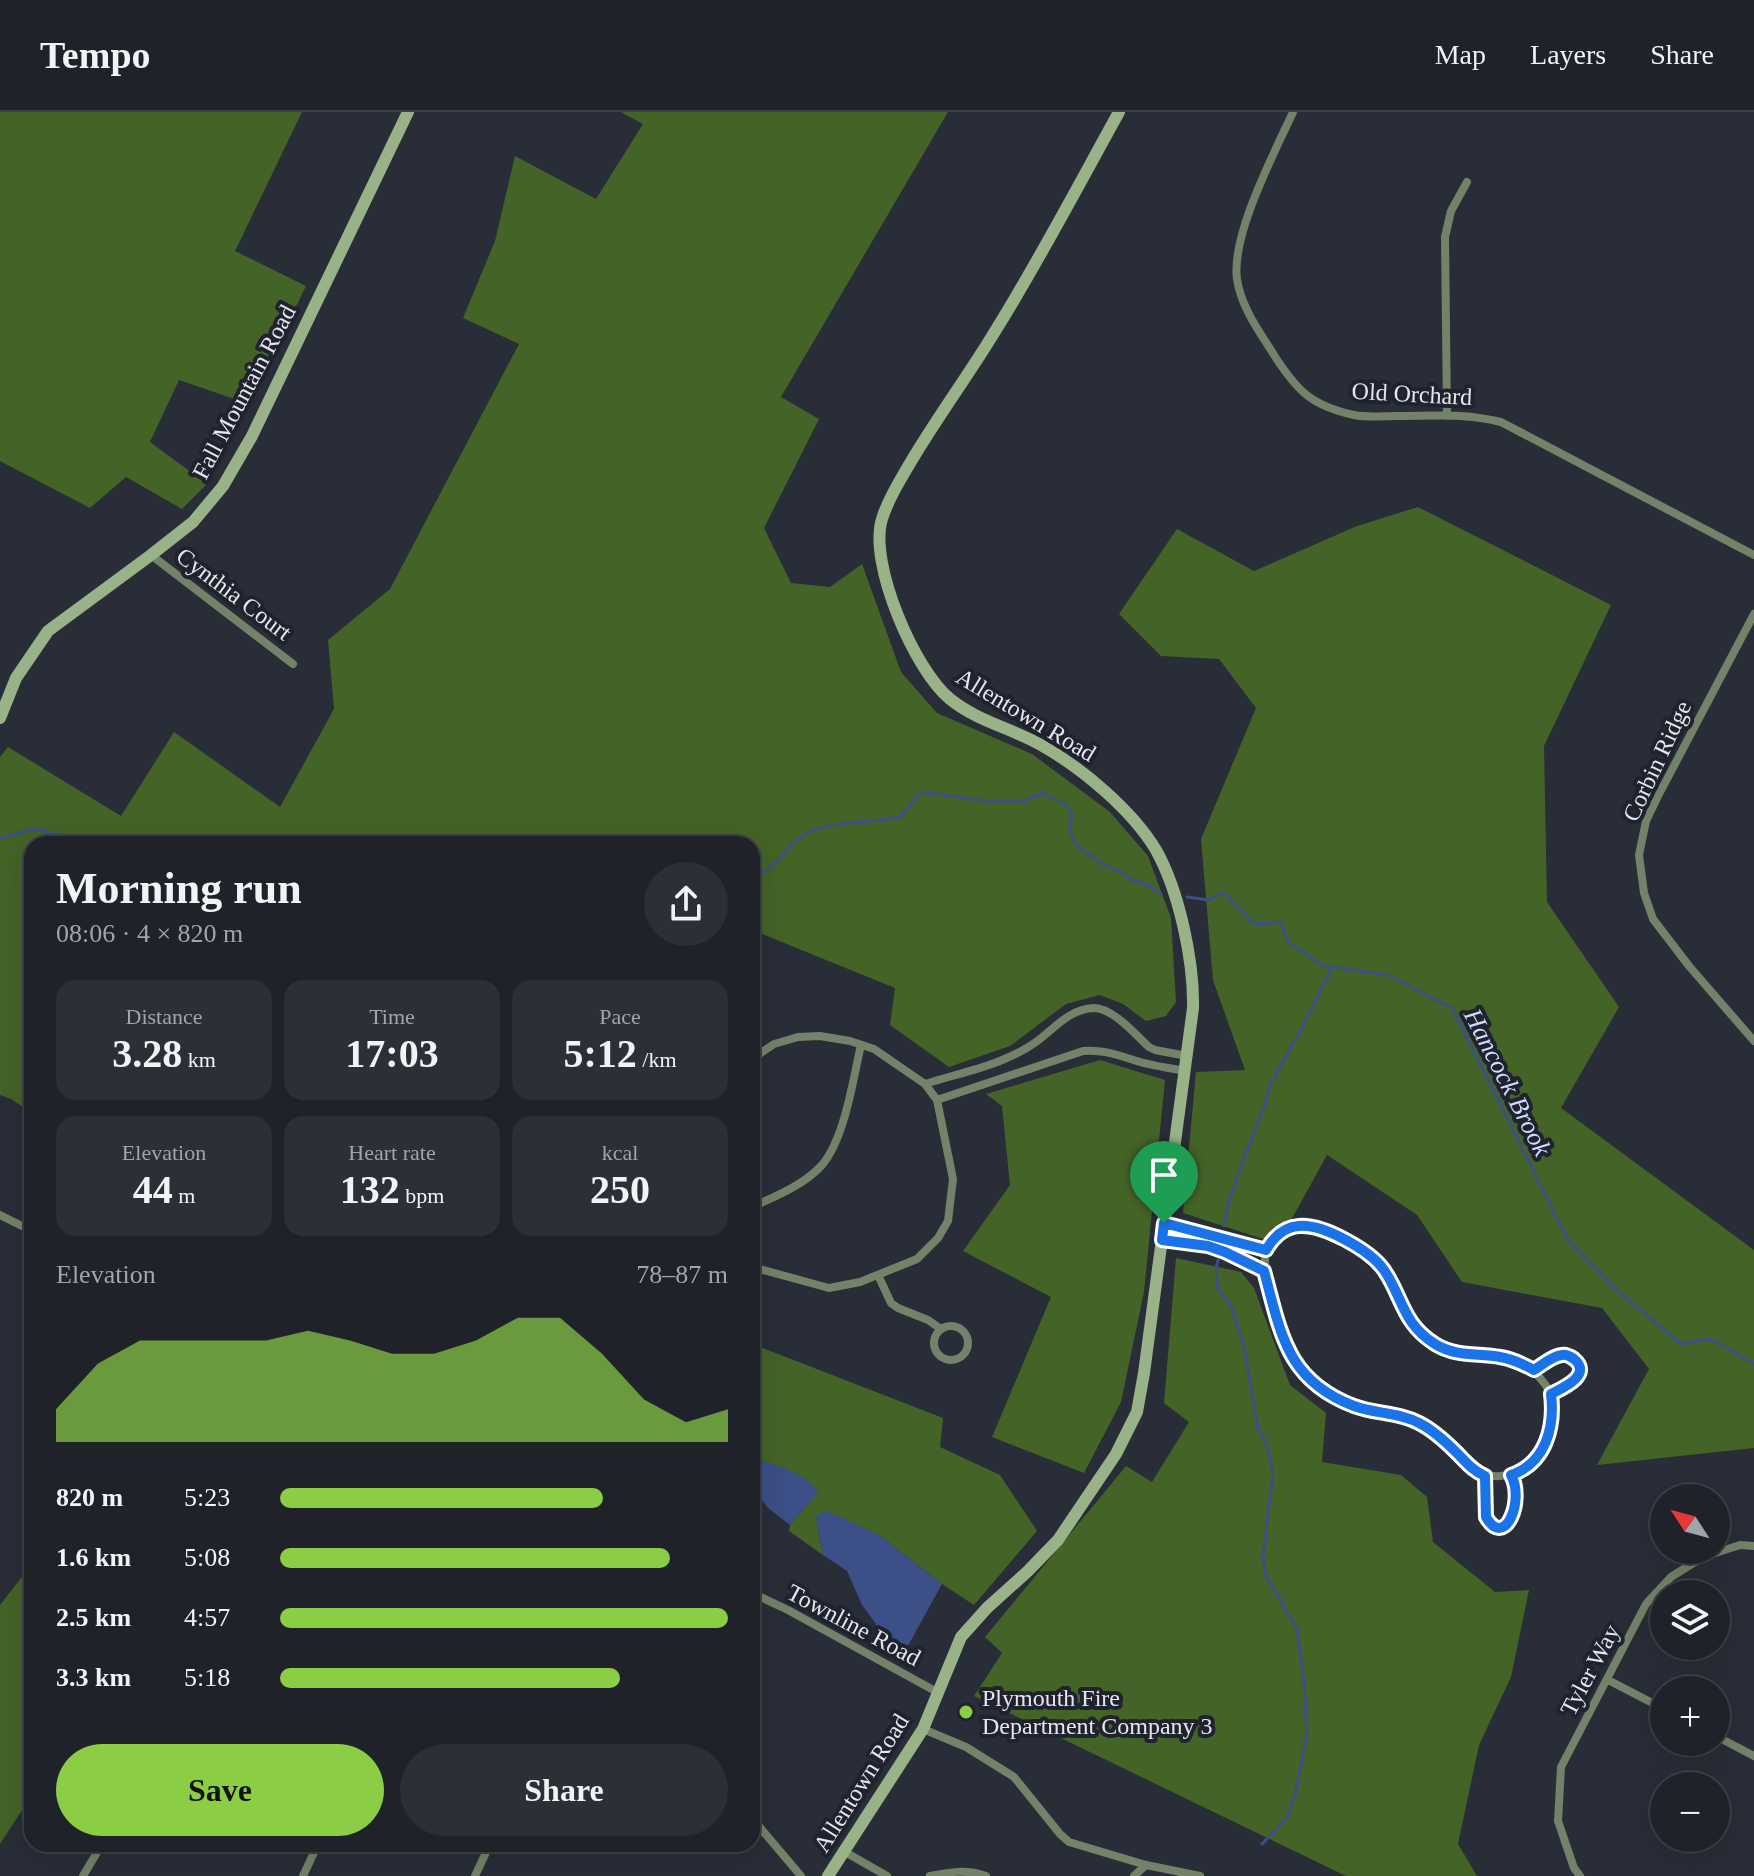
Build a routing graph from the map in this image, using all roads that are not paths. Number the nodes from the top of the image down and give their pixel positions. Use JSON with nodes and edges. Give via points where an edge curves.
{"nodes":[{"id":1,"x":408,"y":112,"type":"edge"},
{"id":2,"x":1119,"y":112,"type":"edge"},
{"id":3,"x":1293,"y":112,"type":"edge"},
{"id":4,"x":1467,"y":182,"type":"dead end"},
{"id":5,"x":1447,"y":416,"type":"junction"},
{"id":6,"x":151,"y":555,"type":"junction"},
{"id":7,"x":1754,"y":555,"type":"edge"},
{"id":8,"x":1754,"y":614,"type":"edge"},
{"id":9,"x":293,"y":664,"type":"dead end"},
{"id":10,"x":0,"y":718,"type":"edge"},
{"id":11,"x":1754,"y":1041,"type":"edge"},
{"id":12,"x":861,"y":1045,"type":"junction"},
{"id":13,"x":760,"y":1054,"type":"edge"},
{"id":14,"x":1187,"y":1056,"type":"junction"},
{"id":15,"x":1185,"y":1071,"type":"junction"},
{"id":16,"x":925,"y":1084,"type":"junction"},
{"id":17,"x":937,"y":1100,"type":"junction"},
{"id":18,"x":760,"y":1204,"type":"edge"},
{"id":19,"x":0,"y":1215,"type":"edge"},
{"id":20,"x":1164,"y":1223,"type":"junction"},
{"id":21,"x":24,"y":1227,"type":"edge"},
{"id":22,"x":1162,"y":1240,"type":"junction"},
{"id":23,"x":1266,"y":1250,"type":"junction"},
{"id":24,"x":760,"y":1269,"type":"edge"},
{"id":25,"x":1264,"y":1271,"type":"junction"},
{"id":26,"x":878,"y":1275,"type":"junction"},
{"id":27,"x":941,"y":1329,"type":"junction"},
{"id":28,"x":1534,"y":1370,"type":"junction"},
{"id":29,"x":1551,"y":1394,"type":"junction"},
{"id":30,"x":1511,"y":1475,"type":"junction"},
{"id":31,"x":1485,"y":1476,"type":"junction"},
{"id":32,"x":1754,"y":1546,"type":"edge"},
{"id":33,"x":760,"y":1597,"type":"edge"},
{"id":34,"x":1608,"y":1680,"type":"junction"},
{"id":35,"x":937,"y":1692,"type":"junction"},
{"id":36,"x":1650,"y":1702,"type":"edge"},
{"id":37,"x":923,"y":1729,"type":"junction"},
{"id":38,"x":1730,"y":1743,"type":"edge"},
{"id":39,"x":1754,"y":1756,"type":"edge"},
{"id":40,"x":760,"y":1827,"type":"edge"},
{"id":41,"x":97,"y":1852,"type":"edge"},
{"id":42,"x":314,"y":1852,"type":"edge"},
{"id":43,"x":486,"y":1852,"type":"edge"},
{"id":44,"x":845,"y":1852,"type":"junction"},
{"id":45,"x":1146,"y":1865,"type":"junction"},
{"id":46,"x":83,"y":1876,"type":"edge"},
{"id":47,"x":303,"y":1876,"type":"edge"},
{"id":48,"x":475,"y":1876,"type":"edge"},
{"id":49,"x":801,"y":1876,"type":"edge"},
{"id":50,"x":828,"y":1876,"type":"edge"},
{"id":51,"x":887,"y":1876,"type":"edge"},
{"id":52,"x":930,"y":1876,"type":"edge"},
{"id":53,"x":986,"y":1876,"type":"edge"},
{"id":54,"x":1134,"y":1876,"type":"edge"},
{"id":55,"x":1200,"y":1876,"type":"edge"},
{"id":56,"x":1580,"y":1876,"type":"edge"}],
"edges":[{"from":1,"to":6,"type":"street","name":"Fall Mountain Road","via":[[252,436],[193,522]]},
{"from":2,"to":14,"type":"street","name":"Allentown Road","via":[[994,334],[895,489],[881,521],[880,553],[894,605],[935,685],[964,710],[1041,745],[1081,773],[1130,817],[1155,849],[1176,899],[1189,956],[1193,1008]]},
{"from":3,"to":5,"type":"street","name":"Old Orchard","via":[[1236,258],[1247,311],[1288,377],[1323,406],[1358,416]]},
{"from":4,"to":5,"type":"street","via":[[1451,211],[1445,237]]},
{"from":5,"to":7,"type":"street","name":"Old Orchard","via":[[1501,422]]},
{"from":6,"to":9,"type":"street","name":"Cynthia Court"},
{"from":6,"to":10,"type":"street","name":"Fall Mountain Road","via":[[48,631],[16,678]]},
{"from":8,"to":11,"type":"street","name":"Corbin Ridge","via":[[1646,821],[1639,855],[1653,919]]},
{"from":12,"to":13,"type":"street","via":[[798,1037]]},
{"from":12,"to":16,"type":"street"},
{"from":12,"to":18,"type":"street","via":[[838,1137],[824,1163]]},
{"from":14,"to":15,"type":"street","name":"Allentown Road"},
{"from":14,"to":16,"type":"street","via":[[1149,1047],[1108,1012],[1094,1008],[1072,1014],[1016,1054]]},
{"from":15,"to":17,"type":"street","via":[[1110,1052],[1083,1051]]},
{"from":15,"to":20,"type":"street","name":"Allentown Road"},
{"from":16,"to":17,"type":"street"},
{"from":17,"to":26,"type":"street","via":[[953,1179],[948,1221],[917,1259]]},
{"from":19,"to":21,"type":"street"},
{"from":20,"to":22,"type":"street","name":"Allentown Road"},
{"from":20,"to":23,"type":"street"},
{"from":22,"to":25,"type":"street","via":[[1208,1246]]},
{"from":22,"to":35,"type":"street","name":"Allentown Road","via":[[1137,1412],[1116,1454],[1058,1540],[961,1637]]},
{"from":23,"to":25,"type":"street"},
{"from":23,"to":28,"type":"street","via":[[1278,1235],[1299,1225],[1343,1238],[1383,1269],[1408,1318],[1432,1343],[1462,1355],[1515,1360]]},
{"from":24,"to":26,"type":"street","via":[[829,1288]]},
{"from":25,"to":31,"type":"street","via":[[1280,1333],[1308,1378],[1355,1406],[1419,1423]]},
{"from":26,"to":27,"type":"street","via":[[891,1303]]},
{"from":27,"to":27,"type":"street","via":[[934,1338],[937,1354],[952,1361],[962,1357],[969,1341],[963,1330]]},
{"from":28,"to":29,"type":"street"},
{"from":28,"to":29,"type":"street","via":[[1563,1355],[1577,1362],[1577,1379]]},
{"from":29,"to":30,"type":"street","via":[[1550,1433],[1540,1454]]},
{"from":30,"to":31,"type":"street"},
{"from":30,"to":31,"type":"street","via":[[1516,1501],[1513,1517],[1503,1527],[1486,1517]]},
{"from":32,"to":34,"type":"street","name":"Tyler Way","via":[[1703,1557],[1671,1577],[1646,1604]]},
{"from":33,"to":35,"type":"street","name":"Townline Road"},
{"from":34,"to":36,"type":"street"},
{"from":34,"to":56,"type":"street","name":"Tyler Way","via":[[1561,1767],[1558,1821]]},
{"from":35,"to":37,"type":"street","name":"Allentown Road"},
{"from":37,"to":44,"type":"street","name":"Allentown Road"},
{"from":37,"to":45,"type":"street","via":[[966,1747],[1014,1777],[1069,1842]]},
{"from":38,"to":39,"type":"street"},
{"from":40,"to":49,"type":"street"},
{"from":41,"to":46,"type":"street"},
{"from":42,"to":47,"type":"street"},
{"from":43,"to":48,"type":"street"},
{"from":44,"to":50,"type":"street","name":"Allentown Road"},
{"from":44,"to":51,"type":"street"},
{"from":45,"to":54,"type":"street"},
{"from":45,"to":55,"type":"street"},
{"from":52,"to":53,"type":"street","via":[[955,1871]]}]}
